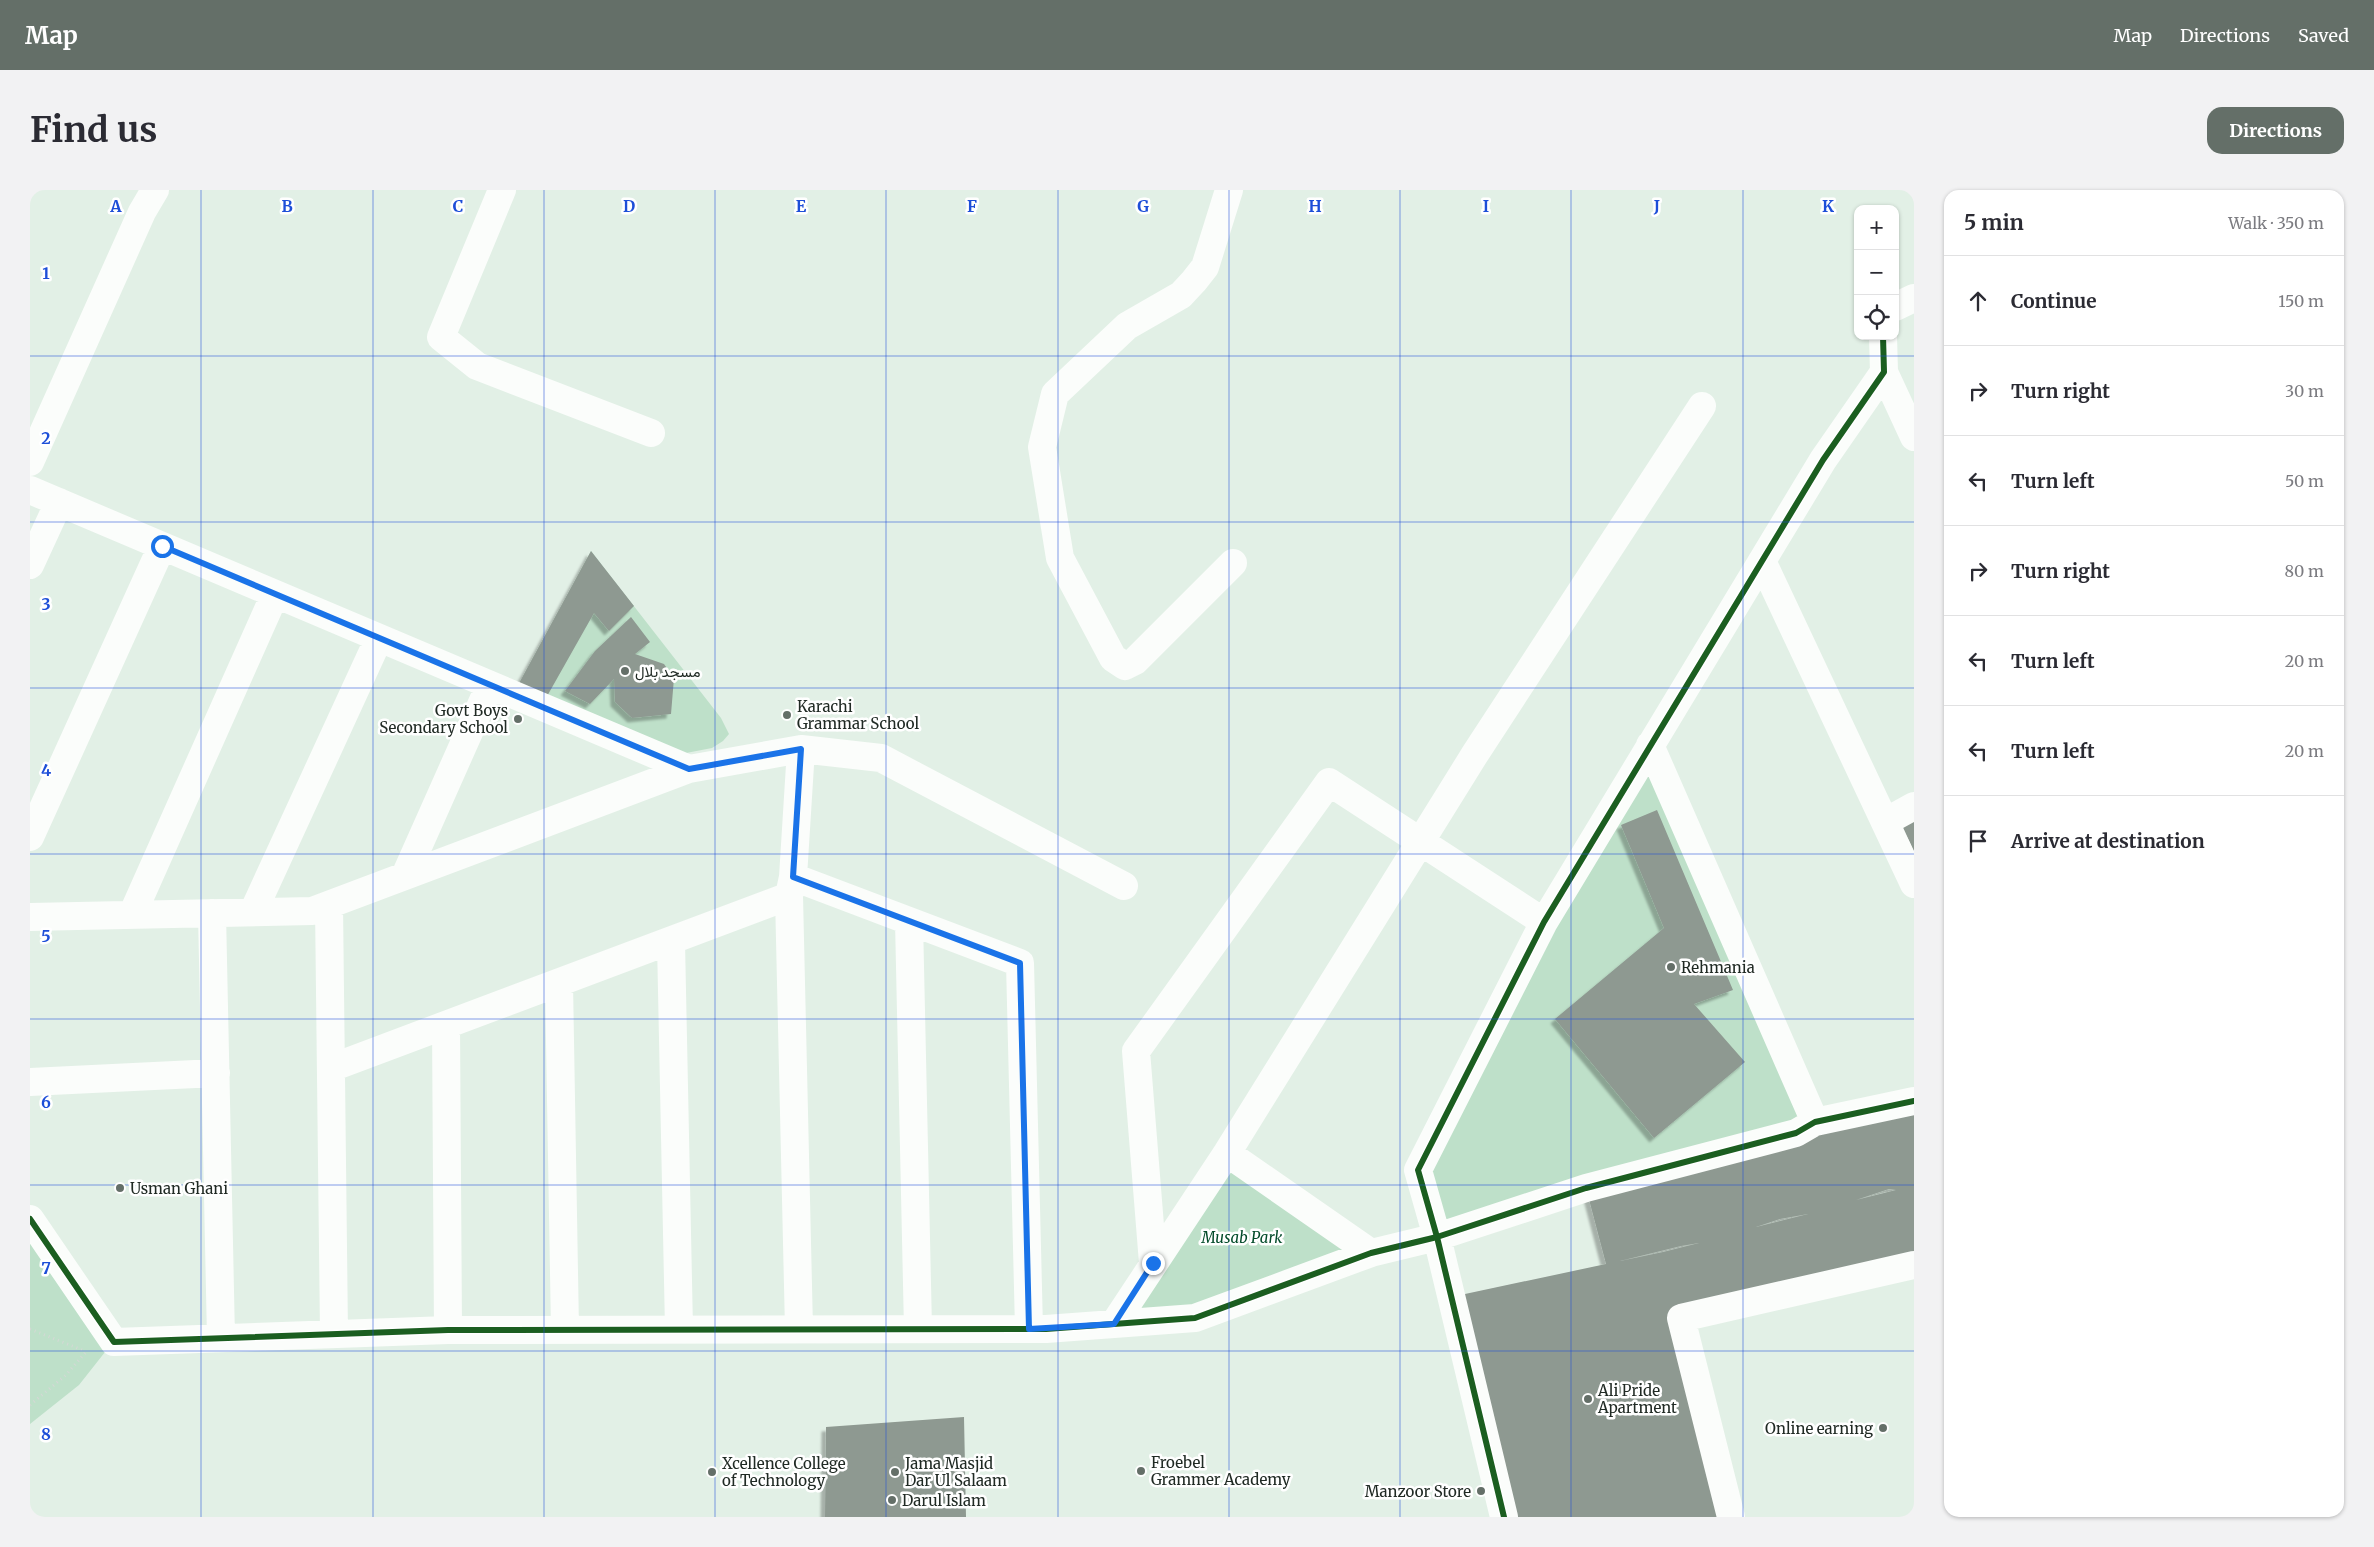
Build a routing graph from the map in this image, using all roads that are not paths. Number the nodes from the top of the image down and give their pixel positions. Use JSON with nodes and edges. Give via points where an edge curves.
{"nodes":[{"id":1,"x":155,"y":190,"type":"edge"},
{"id":2,"x":502,"y":190,"type":"edge"},
{"id":3,"x":1229,"y":190,"type":"edge"},
{"id":4,"x":1914,"y":298,"type":"edge"},
{"id":5,"x":1899,"y":304,"type":"edge"},
{"id":6,"x":1883,"y":340,"type":"edge"},
{"id":7,"x":1884,"y":372,"type":"junction"},
{"id":8,"x":1702,"y":406,"type":"dead end"},
{"id":9,"x":651,"y":433,"type":"dead end"},
{"id":10,"x":1914,"y":437,"type":"edge"},
{"id":11,"x":30,"y":462,"type":"edge"},
{"id":12,"x":30,"y":490,"type":"edge"},
{"id":13,"x":58,"y":502,"type":"junction"},
{"id":14,"x":162,"y":546,"type":"junction"},
{"id":15,"x":1762,"y":561,"type":"junction"},
{"id":16,"x":1233,"y":563,"type":"dead end"},
{"id":17,"x":30,"y":565,"type":"edge"},
{"id":18,"x":275,"y":594,"type":"junction"},
{"id":19,"x":379,"y":638,"type":"junction"},
{"id":20,"x":490,"y":685,"type":"junction"},
{"id":21,"x":1650,"y":745,"type":"junction"},
{"id":22,"x":801,"y":749,"type":"junction"},
{"id":23,"x":689,"y":769,"type":"junction"},
{"id":24,"x":1914,"y":806,"type":"edge"},
{"id":25,"x":1885,"y":822,"type":"junction"},
{"id":26,"x":30,"y":837,"type":"edge"},
{"id":27,"x":1421,"y":842,"type":"junction"},
{"id":28,"x":405,"y":876,"type":"junction"},
{"id":29,"x":1914,"y":884,"type":"edge"},
{"id":30,"x":791,"y":886,"type":"junction"},
{"id":31,"x":1124,"y":886,"type":"dead end"},
{"id":32,"x":329,"y":905,"type":"junction"},
{"id":33,"x":253,"y":912,"type":"junction"},
{"id":34,"x":212,"y":913,"type":"junction"},
{"id":35,"x":132,"y":915,"type":"junction"},
{"id":36,"x":30,"y":917,"type":"edge"},
{"id":37,"x":909,"y":921,"type":"junction"},
{"id":38,"x":1544,"y":922,"type":"junction"},
{"id":39,"x":671,"y":942,"type":"junction"},
{"id":40,"x":559,"y":983,"type":"junction"},
{"id":41,"x":446,"y":1025,"type":"junction"},
{"id":42,"x":331,"y":1068,"type":"junction"},
{"id":43,"x":216,"y":1073,"type":"junction"},
{"id":44,"x":30,"y":1082,"type":"edge"},
{"id":45,"x":1914,"y":1101,"type":"edge"},
{"id":46,"x":1815,"y":1122,"type":"junction"},
{"id":47,"x":1227,"y":1152,"type":"junction"},
{"id":48,"x":30,"y":1219,"type":"edge"},
{"id":49,"x":1437,"y":1237,"type":"junction"},
{"id":50,"x":1371,"y":1253,"type":"junction"},
{"id":51,"x":1153,"y":1263,"type":"junction"},
{"id":52,"x":1914,"y":1265,"type":"edge"},
{"id":53,"x":1114,"y":1324,"type":"junction"},
{"id":54,"x":679,"y":1329,"type":"junction"},
{"id":55,"x":799,"y":1329,"type":"junction"},
{"id":56,"x":918,"y":1329,"type":"junction"},
{"id":57,"x":1029,"y":1329,"type":"junction"},
{"id":58,"x":448,"y":1330,"type":"junction"},
{"id":59,"x":565,"y":1330,"type":"junction"},
{"id":60,"x":334,"y":1334,"type":"junction"},
{"id":61,"x":222,"y":1338,"type":"junction"},
{"id":62,"x":1504,"y":1517,"type":"edge"},
{"id":63,"x":1731,"y":1517,"type":"edge"}],
"edges":[{"from":1,"to":11,"type":"street","via":[[142,212]]},
{"from":2,"to":9,"type":"street","via":[[440,336],[477,366]]},
{"from":3,"to":16,"type":"street","via":[[1205,267],[1181,295],[1126,326],[1055,394],[1042,447],[1060,558],[1113,658],[1125,666],[1135,661]]},
{"from":4,"to":5,"type":"street"},
{"from":6,"to":7,"type":"street"},
{"from":7,"to":10,"type":"street"},
{"from":7,"to":15,"type":"street","via":[[1823,460]]},
{"from":8,"to":27,"type":"street","via":[[1480,745]]},
{"from":12,"to":13,"type":"street"},
{"from":13,"to":14,"type":"street"},
{"from":13,"to":17,"type":"street"},
{"from":14,"to":18,"type":"street"},
{"from":14,"to":26,"type":"street"},
{"from":15,"to":21,"type":"street"},
{"from":15,"to":25,"type":"street"},
{"from":18,"to":19,"type":"street"},
{"from":18,"to":35,"type":"street"},
{"from":19,"to":20,"type":"street"},
{"from":19,"to":33,"type":"street"},
{"from":20,"to":23,"type":"street"},
{"from":20,"to":28,"type":"street"},
{"from":21,"to":38,"type":"street"},
{"from":21,"to":46,"type":"street"},
{"from":22,"to":23,"type":"street"},
{"from":22,"to":30,"type":"street"},
{"from":22,"to":31,"type":"street","via":[[881,758]]},
{"from":23,"to":28,"type":"street"},
{"from":24,"to":25,"type":"street"},
{"from":25,"to":29,"type":"street"},
{"from":27,"to":38,"type":"street"},
{"from":27,"to":47,"type":"street"},
{"from":27,"to":51,"type":"street","via":[[1329,782],[1136,1051]]},
{"from":28,"to":32,"type":"street"},
{"from":30,"to":37,"type":"street"},
{"from":30,"to":39,"type":"street"},
{"from":30,"to":55,"type":"street"},
{"from":32,"to":33,"type":"street","via":[[312,911]]},
{"from":32,"to":42,"type":"street"},
{"from":33,"to":34,"type":"street"},
{"from":34,"to":35,"type":"street"},
{"from":34,"to":43,"type":"street"},
{"from":35,"to":36,"type":"street"},
{"from":37,"to":56,"type":"street"},
{"from":37,"to":57,"type":"street","via":[[1020,963]]},
{"from":38,"to":49,"type":"street","via":[[1418,1170]]},
{"from":39,"to":40,"type":"street"},
{"from":39,"to":54,"type":"street"},
{"from":40,"to":41,"type":"street"},
{"from":40,"to":59,"type":"street"},
{"from":41,"to":42,"type":"street"},
{"from":41,"to":58,"type":"street"},
{"from":42,"to":60,"type":"street"},
{"from":43,"to":44,"type":"street"},
{"from":43,"to":61,"type":"street"},
{"from":45,"to":46,"type":"street"},
{"from":46,"to":49,"type":"street","via":[[1796,1132],[1586,1188]]},
{"from":47,"to":50,"type":"street"},
{"from":47,"to":51,"type":"street"},
{"from":48,"to":61,"type":"street","via":[[114,1342]]},
{"from":49,"to":50,"type":"street"},
{"from":49,"to":62,"type":"street"},
{"from":50,"to":53,"type":"street","via":[[1195,1318]]},
{"from":51,"to":53,"type":"street"},
{"from":52,"to":63,"type":"street","via":[[1681,1318]]},
{"from":53,"to":57,"type":"street"},
{"from":54,"to":55,"type":"street"},
{"from":54,"to":59,"type":"street"},
{"from":55,"to":56,"type":"street"},
{"from":56,"to":57,"type":"street"},
{"from":58,"to":59,"type":"street"},
{"from":58,"to":60,"type":"street"},
{"from":60,"to":61,"type":"street"}]}
